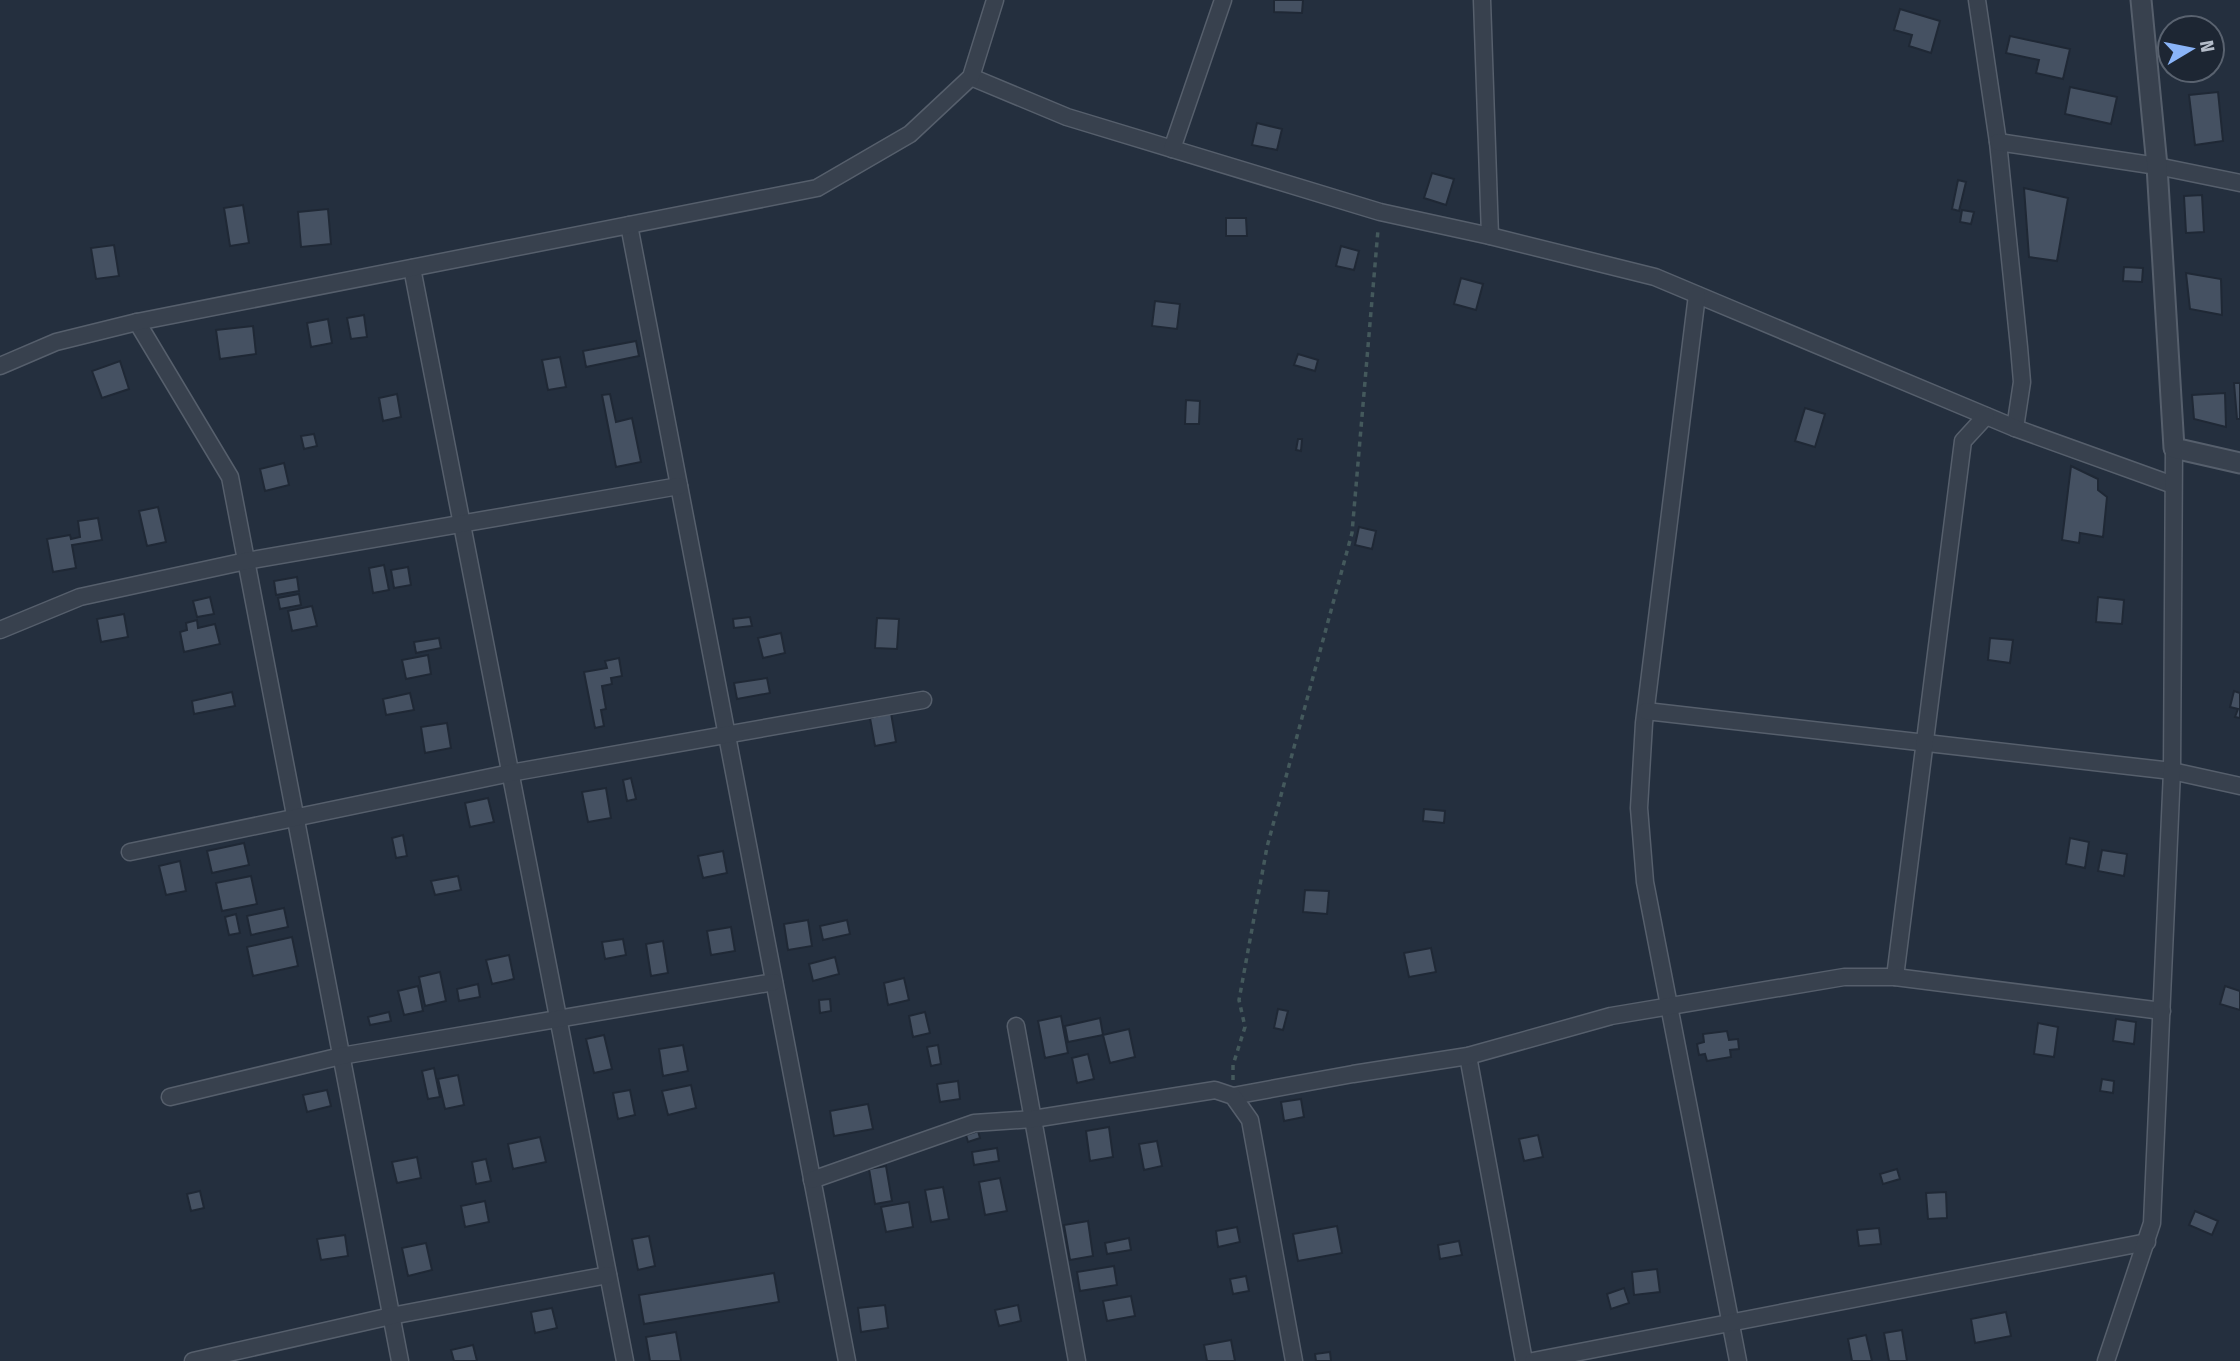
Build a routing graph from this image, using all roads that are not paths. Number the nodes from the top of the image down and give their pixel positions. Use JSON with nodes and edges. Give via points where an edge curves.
{"nodes":[{"id":1,"x":995,"y":0,"type":"edge"},
{"id":2,"x":1223,"y":0,"type":"edge"},
{"id":3,"x":1482,"y":0,"type":"edge"},
{"id":4,"x":1977,"y":0,"type":"edge"},
{"id":5,"x":2141,"y":0,"type":"edge"},
{"id":6,"x":971,"y":77,"type":"junction"},
{"id":7,"x":1998,"y":142,"type":"junction"},
{"id":8,"x":1172,"y":149,"type":"junction"},
{"id":9,"x":2157,"y":166,"type":"junction"},
{"id":10,"x":2240,"y":183,"type":"edge"},
{"id":11,"x":629,"y":225,"type":"junction"},
{"id":12,"x":1490,"y":236,"type":"junction"},
{"id":13,"x":412,"y":268,"type":"junction"},
{"id":14,"x":1698,"y":295,"type":"junction"},
{"id":15,"x":137,"y":322,"type":"junction"},
{"id":16,"x":0,"y":366,"type":"edge"},
{"id":17,"x":1986,"y":416,"type":"junction"},
{"id":18,"x":2015,"y":428,"type":"junction"},
{"id":19,"x":2174,"y":448,"type":"junction"},
{"id":20,"x":2240,"y":463,"type":"edge"},
{"id":21,"x":2173,"y":485,"type":"junction"},
{"id":22,"x":679,"y":486,"type":"junction"},
{"id":23,"x":462,"y":523,"type":"junction"},
{"id":24,"x":246,"y":561,"type":"junction"},
{"id":25,"x":0,"y":630,"type":"edge"},
{"id":26,"x":923,"y":700,"type":"dead end"},
{"id":27,"x":1646,"y":711,"type":"junction"},
{"id":28,"x":727,"y":735,"type":"junction"},
{"id":29,"x":1925,"y":743,"type":"junction"},
{"id":30,"x":2172,"y":771,"type":"junction"},
{"id":31,"x":510,"y":773,"type":"junction"},
{"id":32,"x":2240,"y":786,"type":"edge"},
{"id":33,"x":293,"y":817,"type":"junction"},
{"id":34,"x":130,"y":852,"type":"dead end"},
{"id":35,"x":1895,"y":977,"type":"junction"},
{"id":36,"x":774,"y":982,"type":"junction"},
{"id":37,"x":1669,"y":1006,"type":"junction"},
{"id":38,"x":2162,"y":1011,"type":"junction"},
{"id":39,"x":558,"y":1017,"type":"junction"},
{"id":40,"x":1016,"y":1026,"type":"dead end"},
{"id":41,"x":341,"y":1056,"type":"junction"},
{"id":42,"x":1468,"y":1056,"type":"junction"},
{"id":43,"x":1233,"y":1096,"type":"junction"},
{"id":44,"x":170,"y":1097,"type":"dead end"},
{"id":45,"x":1033,"y":1119,"type":"junction"},
{"id":46,"x":812,"y":1180,"type":"junction"},
{"id":47,"x":2147,"y":1242,"type":"junction"},
{"id":48,"x":608,"y":1275,"type":"junction"},
{"id":49,"x":391,"y":1316,"type":"junction"},
{"id":50,"x":1731,"y":1322,"type":"junction"},
{"id":51,"x":193,"y":1361,"type":"edge"},
{"id":52,"x":400,"y":1361,"type":"edge"},
{"id":53,"x":625,"y":1361,"type":"edge"},
{"id":54,"x":847,"y":1361,"type":"edge"},
{"id":55,"x":1077,"y":1361,"type":"edge"},
{"id":56,"x":1294,"y":1361,"type":"edge"},
{"id":57,"x":1524,"y":1361,"type":"edge"},
{"id":58,"x":1533,"y":1361,"type":"edge"},
{"id":59,"x":1738,"y":1361,"type":"edge"},
{"id":60,"x":2106,"y":1361,"type":"edge"}],
"edges":[{"from":1,"to":6,"type":"street"},
{"from":2,"to":8,"type":"street"},
{"from":3,"to":12,"type":"street"},
{"from":4,"to":7,"type":"street"},
{"from":5,"to":9,"type":"street"},
{"from":6,"to":8,"type":"street","via":[[1067,117]]},
{"from":6,"to":11,"type":"street","via":[[910,134],[817,188]]},
{"from":7,"to":9,"type":"street"},
{"from":7,"to":18,"type":"street","via":[[2022,382]]},
{"from":8,"to":12,"type":"street","via":[[1380,212]]},
{"from":9,"to":10,"type":"street"},
{"from":9,"to":19,"type":"street"},
{"from":11,"to":13,"type":"street"},
{"from":11,"to":22,"type":"street"},
{"from":12,"to":14,"type":"street","via":[[1655,277]]},
{"from":13,"to":15,"type":"street"},
{"from":13,"to":23,"type":"street"},
{"from":14,"to":17,"type":"street"},
{"from":14,"to":27,"type":"street"},
{"from":15,"to":16,"type":"street","via":[[56,342]]},
{"from":15,"to":24,"type":"street","via":[[230,477]]},
{"from":17,"to":18,"type":"street"},
{"from":17,"to":29,"type":"street","via":[[1963,440]]},
{"from":18,"to":21,"type":"street"},
{"from":19,"to":20,"type":"street"},
{"from":19,"to":21,"type":"street"},
{"from":21,"to":30,"type":"street"},
{"from":22,"to":23,"type":"street"},
{"from":22,"to":28,"type":"street"},
{"from":23,"to":24,"type":"street"},
{"from":23,"to":31,"type":"street"},
{"from":24,"to":25,"type":"street","via":[[80,597]]},
{"from":24,"to":33,"type":"street"},
{"from":26,"to":28,"type":"street"},
{"from":27,"to":29,"type":"street"},
{"from":27,"to":37,"type":"street","via":[[1639,808],[1645,882]]},
{"from":28,"to":31,"type":"street"},
{"from":28,"to":36,"type":"street"},
{"from":29,"to":30,"type":"street"},
{"from":29,"to":35,"type":"street"},
{"from":30,"to":32,"type":"street"},
{"from":30,"to":38,"type":"street"},
{"from":31,"to":33,"type":"street"},
{"from":31,"to":39,"type":"street"},
{"from":33,"to":34,"type":"street"},
{"from":33,"to":41,"type":"street"},
{"from":35,"to":37,"type":"street","via":[[1844,977]]},
{"from":35,"to":38,"type":"street"},
{"from":36,"to":39,"type":"street"},
{"from":36,"to":46,"type":"street"},
{"from":37,"to":42,"type":"street","via":[[1611,1016]]},
{"from":37,"to":50,"type":"street"},
{"from":38,"to":47,"type":"street","via":[[2152,1223]]},
{"from":39,"to":41,"type":"street"},
{"from":39,"to":48,"type":"street"},
{"from":40,"to":45,"type":"street"},
{"from":41,"to":44,"type":"street"},
{"from":41,"to":49,"type":"street"},
{"from":42,"to":43,"type":"street"},
{"from":42,"to":57,"type":"street"},
{"from":43,"to":45,"type":"street","via":[[1215,1090]]},
{"from":43,"to":56,"type":"street","via":[[1250,1120]]},
{"from":45,"to":46,"type":"street","via":[[974,1124]]},
{"from":45,"to":55,"type":"street"},
{"from":46,"to":54,"type":"street"},
{"from":47,"to":50,"type":"street"},
{"from":47,"to":60,"type":"street"},
{"from":48,"to":49,"type":"street"},
{"from":48,"to":53,"type":"street"},
{"from":49,"to":51,"type":"street"},
{"from":49,"to":52,"type":"street"},
{"from":50,"to":58,"type":"street"},
{"from":50,"to":59,"type":"street"}]}
